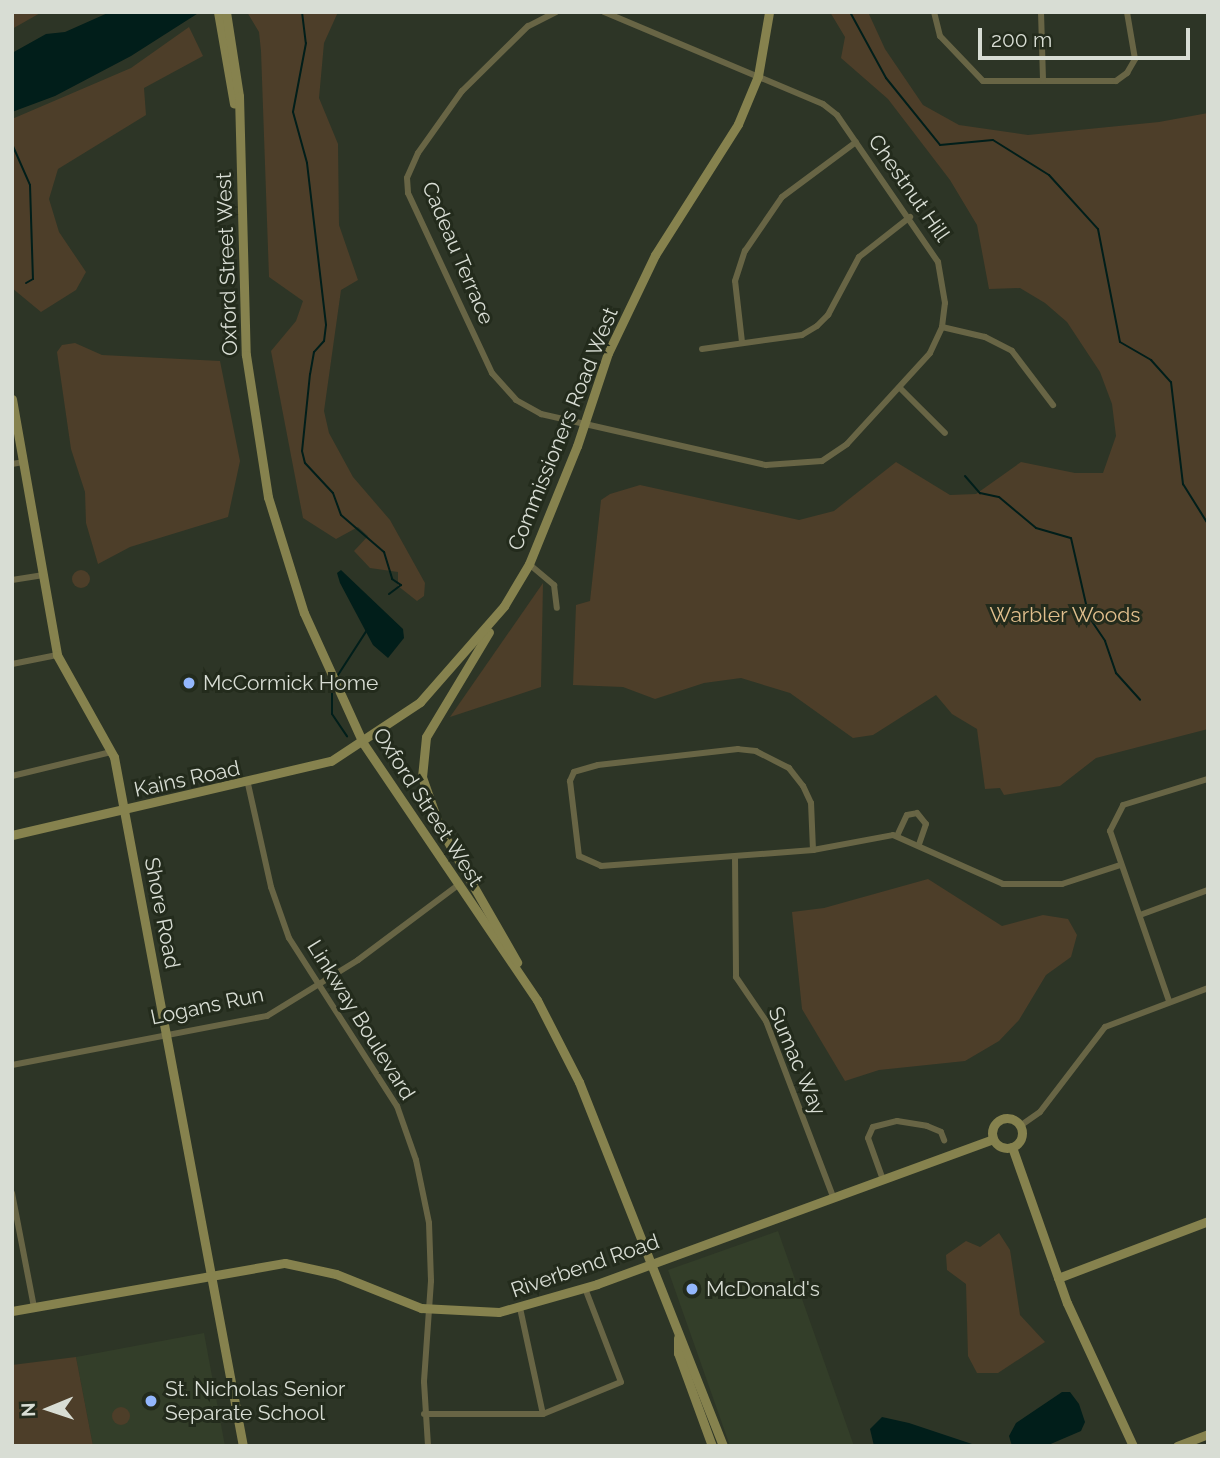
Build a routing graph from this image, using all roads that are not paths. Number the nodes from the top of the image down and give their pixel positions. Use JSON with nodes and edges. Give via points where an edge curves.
{"nodes":[{"id":1,"x":218,"y":12,"type":"edge"},
{"id":2,"x":226,"y":12,"type":"edge"},
{"id":3,"x":556,"y":12,"type":"edge"},
{"id":4,"x":604,"y":12,"type":"edge"},
{"id":5,"x":769,"y":12,"type":"edge"},
{"id":6,"x":934,"y":12,"type":"edge"},
{"id":7,"x":1041,"y":12,"type":"edge"},
{"id":8,"x":1127,"y":12,"type":"edge"},
{"id":9,"x":231,"y":63,"type":"junction"},
{"id":10,"x":758,"y":76,"type":"junction"},
{"id":11,"x":1043,"y":79,"type":"junction"},
{"id":12,"x":856,"y":142,"type":"junction"},
{"id":13,"x":910,"y":217,"type":"junction"},
{"id":14,"x":942,"y":327,"type":"junction"},
{"id":15,"x":742,"y":342,"type":"junction"},
{"id":16,"x":702,"y":349,"type":"dead end"},
{"id":17,"x":901,"y":389,"type":"junction"},
{"id":18,"x":12,"y":399,"type":"edge"},
{"id":19,"x":1053,"y":405,"type":"dead end"},
{"id":20,"x":585,"y":424,"type":"junction"},
{"id":21,"x":945,"y":433,"type":"dead end"},
{"id":22,"x":23,"y":462,"type":"junction"},
{"id":23,"x":12,"y":464,"type":"edge"},
{"id":24,"x":529,"y":564,"type":"junction"},
{"id":25,"x":44,"y":575,"type":"junction"},
{"id":26,"x":12,"y":580,"type":"edge"},
{"id":27,"x":504,"y":606,"type":"junction"},
{"id":28,"x":557,"y":608,"type":"dead end"},
{"id":29,"x":57,"y":655,"type":"junction"},
{"id":30,"x":12,"y":664,"type":"edge"},
{"id":31,"x":363,"y":743,"type":"junction"},
{"id":32,"x":111,"y":752,"type":"junction"},
{"id":33,"x":12,"y":776,"type":"edge"},
{"id":34,"x":1208,"y":779,"type":"edge"},
{"id":35,"x":248,"y":784,"type":"junction"},
{"id":36,"x":125,"y":811,"type":"junction"},
{"id":37,"x":12,"y":835,"type":"edge"},
{"id":38,"x":897,"y":836,"type":"junction"},
{"id":39,"x":919,"y":844,"type":"junction"},
{"id":40,"x":813,"y":850,"type":"junction"},
{"id":41,"x":735,"y":858,"type":"junction"},
{"id":42,"x":1120,"y":865,"type":"junction"},
{"id":43,"x":457,"y":886,"type":"junction"},
{"id":44,"x":1208,"y":890,"type":"edge"},
{"id":45,"x":1140,"y":915,"type":"junction"},
{"id":46,"x":317,"y":985,"type":"junction"},
{"id":47,"x":1208,"y":988,"type":"edge"},
{"id":48,"x":537,"y":1000,"type":"junction"},
{"id":49,"x":1169,"y":1001,"type":"junction"},
{"id":50,"x":165,"y":1032,"type":"junction"},
{"id":51,"x":12,"y":1065,"type":"edge"},
{"id":52,"x":1020,"y":1126,"type":"junction"},
{"id":53,"x":993,"y":1139,"type":"junction"},
{"id":54,"x":944,"y":1140,"type":"dead end"},
{"id":55,"x":1012,"y":1147,"type":"junction"},
{"id":56,"x":882,"y":1177,"type":"junction"},
{"id":57,"x":12,"y":1193,"type":"edge"},
{"id":58,"x":832,"y":1194,"type":"junction"},
{"id":59,"x":1208,"y":1222,"type":"edge"},
{"id":60,"x":650,"y":1263,"type":"junction"},
{"id":61,"x":213,"y":1275,"type":"junction"},
{"id":62,"x":1058,"y":1278,"type":"junction"},
{"id":63,"x":585,"y":1288,"type":"junction"},
{"id":64,"x":34,"y":1307,"type":"junction"},
{"id":65,"x":428,"y":1308,"type":"junction"},
{"id":66,"x":520,"y":1308,"type":"junction"},
{"id":67,"x":12,"y":1311,"type":"edge"},
{"id":68,"x":678,"y":1338,"type":"junction"},
{"id":69,"x":424,"y":1414,"type":"junction"},
{"id":70,"x":543,"y":1414,"type":"junction"},
{"id":71,"x":1208,"y":1434,"type":"edge"},
{"id":72,"x":243,"y":1446,"type":"edge"},
{"id":73,"x":428,"y":1446,"type":"edge"},
{"id":74,"x":712,"y":1446,"type":"edge"},
{"id":75,"x":723,"y":1446,"type":"edge"},
{"id":76,"x":1133,"y":1446,"type":"edge"},
{"id":77,"x":1177,"y":1446,"type":"edge"}],
"edges":[{"from":1,"to":9,"type":"street","name":"Oxford Street West"},
{"from":2,"to":9,"type":"street","name":"Oxford Street West"},
{"from":3,"to":20,"type":"street","name":"Cadeau Terrace","via":[[528,26],[462,91],[411,165],[408,193],[501,386],[541,414]]},
{"from":4,"to":10,"type":"street"},
{"from":5,"to":10,"type":"street","name":"Commissioners Road West"},
{"from":6,"to":11,"type":"street","via":[[940,36],[983,81]]},
{"from":7,"to":11,"type":"street"},
{"from":8,"to":11,"type":"street","via":[[1135,59],[1127,74],[1116,81]]},
{"from":9,"to":31,"type":"street","name":"Oxford Street West","via":[[240,137],[246,355],[268,497],[304,613]]},
{"from":10,"to":12,"type":"street","name":"Chestnut Hill","via":[[823,104]]},
{"from":10,"to":20,"type":"street","name":"Commissioners Road West","via":[[738,124],[655,255],[608,353]]},
{"from":12,"to":13,"type":"street","name":"Chestnut Hill"},
{"from":12,"to":15,"type":"street","via":[[791,188],[745,251],[735,281]]},
{"from":13,"to":14,"type":"street","name":"Chestnut Hill","via":[[938,262],[945,283]]},
{"from":13,"to":15,"type":"street","via":[[859,257],[828,315],[817,326],[802,334]]},
{"from":14,"to":17,"type":"street","name":"Chestnut Hill","via":[[930,353]]},
{"from":14,"to":19,"type":"street","via":[[985,337],[1012,351]]},
{"from":15,"to":16,"type":"street"},
{"from":17,"to":20,"type":"street","name":"Chestnut Hill","via":[[847,444],[822,461],[793,466],[766,465]]},
{"from":17,"to":21,"type":"street"},
{"from":18,"to":22,"type":"street","name":"Shore Road"},
{"from":20,"to":24,"type":"street","name":"Commissioners Road West"},
{"from":22,"to":23,"type":"street"},
{"from":22,"to":25,"type":"street","name":"Shore Road"},
{"from":24,"to":27,"type":"street","name":"Commissioners Road West"},
{"from":24,"to":28,"type":"street","via":[[554,584]]},
{"from":25,"to":26,"type":"street"},
{"from":25,"to":29,"type":"street","name":"Shore Road"},
{"from":27,"to":31,"type":"street","name":"Commissioners Road West","via":[[421,702]]},
{"from":27,"to":48,"type":"street","via":[[426,737],[422,777],[440,828]]},
{"from":29,"to":30,"type":"street"},
{"from":29,"to":32,"type":"street","name":"Shore Road"},
{"from":31,"to":35,"type":"street","name":"Kains Road","via":[[331,761]]},
{"from":31,"to":43,"type":"street","name":"Oxford Street West"},
{"from":32,"to":33,"type":"street"},
{"from":32,"to":36,"type":"street","name":"Shore Road"},
{"from":34,"to":42,"type":"street","via":[[1123,805],[1110,831]]},
{"from":35,"to":36,"type":"street","name":"Kains Road"},
{"from":35,"to":46,"type":"street","name":"Linkway Boulevard","via":[[271,887],[289,938]]},
{"from":36,"to":37,"type":"street","name":"Kains Road"},
{"from":36,"to":50,"type":"street","name":"Shore Road"},
{"from":38,"to":39,"type":"street"},
{"from":38,"to":39,"type":"street","via":[[907,815],[917,813],[926,824]]},
{"from":38,"to":40,"type":"street"},
{"from":39,"to":42,"type":"street","via":[[989,879],[1017,886],[1062,884]]},
{"from":40,"to":41,"type":"street"},
{"from":40,"to":41,"type":"street","via":[[811,803],[803,786],[789,768],[756,751],[738,749],[598,765],[574,772],[569,780],[579,856],[588,864]]},
{"from":41,"to":58,"type":"street","name":"Sumac Way","via":[[736,977],[766,1021]]},
{"from":42,"to":45,"type":"street"},
{"from":43,"to":46,"type":"street","name":"Logans Run"},
{"from":43,"to":48,"type":"street","name":"Oxford Street West"},
{"from":44,"to":45,"type":"street"},
{"from":45,"to":49,"type":"street"},
{"from":46,"to":50,"type":"street","name":"Logans Run","via":[[267,1016]]},
{"from":46,"to":65,"type":"street","name":"Linkway Boulevard","via":[[354,1033],[397,1105],[416,1160],[429,1223]]},
{"from":47,"to":49,"type":"street"},
{"from":48,"to":60,"type":"street","name":"Oxford Street West","via":[[579,1082]]},
{"from":49,"to":52,"type":"street","via":[[1105,1027],[1040,1112]]},
{"from":50,"to":51,"type":"street","name":"Logans Run"},
{"from":50,"to":61,"type":"street","name":"Shore Road"},
{"from":52,"to":53,"type":"street","via":[[1012,1119],[999,1120],[992,1128]]},
{"from":52,"to":55,"type":"street","via":[[1020,1139]]},
{"from":53,"to":55,"type":"street","via":[[1000,1146]]},
{"from":53,"to":56,"type":"street","name":"Riverbend Road"},
{"from":54,"to":56,"type":"street","via":[[941,1132],[927,1126],[897,1121],[873,1127],[868,1138]]},
{"from":55,"to":62,"type":"street"},
{"from":56,"to":58,"type":"street","name":"Riverbend Road"},
{"from":57,"to":64,"type":"street"},
{"from":58,"to":60,"type":"street","name":"Riverbend Road"},
{"from":59,"to":62,"type":"street"},
{"from":60,"to":63,"type":"street","name":"Riverbend Road"},
{"from":60,"to":68,"type":"street","name":"Oxford Street West"},
{"from":61,"to":64,"type":"street","name":"Riverbend Road"},
{"from":61,"to":65,"type":"street","name":"Riverbend Road","via":[[285,1263],[308,1265]]},
{"from":61,"to":72,"type":"street","name":"Shore Road"},
{"from":62,"to":76,"type":"street"},
{"from":63,"to":66,"type":"street","name":"Riverbend Road"},
{"from":63,"to":70,"type":"street","via":[[621,1382]]},
{"from":64,"to":67,"type":"street","name":"Riverbend Road"},
{"from":65,"to":66,"type":"street","name":"Riverbend Road","via":[[475,1314]]},
{"from":65,"to":69,"type":"street","name":"Linkway Boulevard"},
{"from":66,"to":70,"type":"street"},
{"from":68,"to":74,"type":"street","name":"Oxford Street West","via":[[678,1353]]},
{"from":68,"to":75,"type":"street","name":"Oxford Street West","via":[[687,1350]]},
{"from":69,"to":70,"type":"street"},
{"from":69,"to":73,"type":"street","name":"Linkway Boulevard"},
{"from":71,"to":77,"type":"street"}]}
